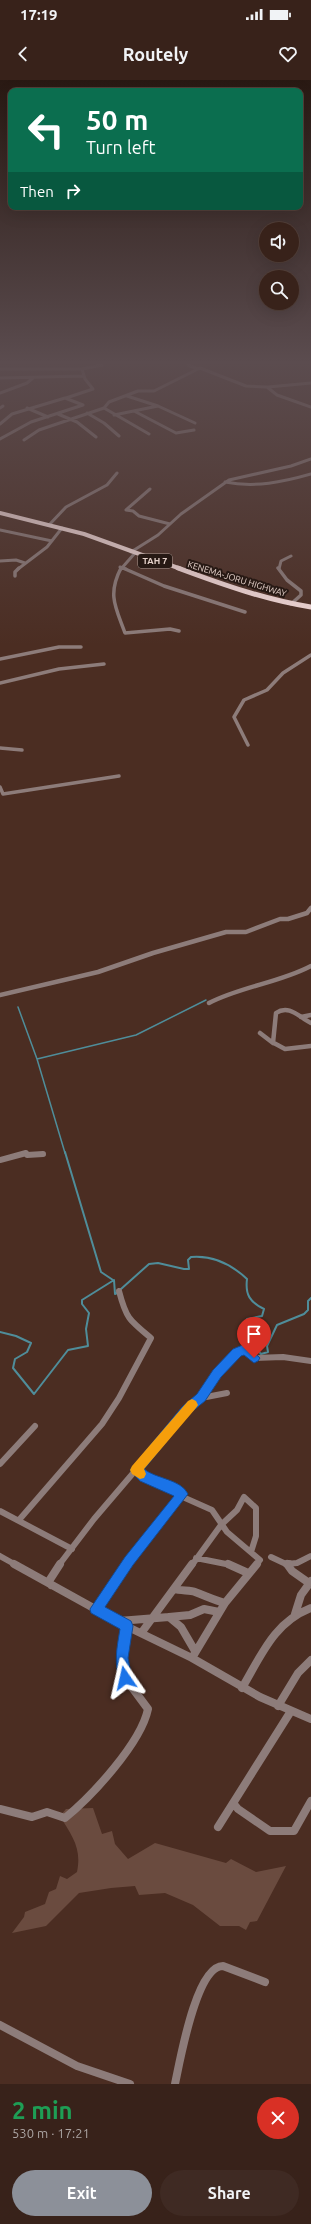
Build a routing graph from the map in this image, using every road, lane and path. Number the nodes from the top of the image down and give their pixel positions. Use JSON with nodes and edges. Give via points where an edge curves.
{"nodes":[{"id":1,"x":311,"y":459,"type":"edge"},
{"id":2,"x":117,"y":473,"type":"dead end"},
{"id":3,"x":311,"y":474,"type":"edge"},
{"id":4,"x":225,"y":482,"type":"junction"},
{"id":5,"x":150,"y":489,"type":"dead end"},
{"id":6,"x":0,"y":513,"type":"edge"},
{"id":7,"x":170,"y":524,"type":"junction"},
{"id":8,"x":48,"y":525,"type":"junction"},
{"id":9,"x":62,"y":528,"type":"junction"},
{"id":10,"x":0,"y":530,"type":"edge"},
{"id":11,"x":52,"y":541,"type":"junction"},
{"id":12,"x":133,"y":553,"type":"junction"},
{"id":13,"x":291,"y":556,"type":"dead end"},
{"id":14,"x":0,"y":561,"type":"edge"},
{"id":15,"x":25,"y":563,"type":"junction"},
{"id":16,"x":120,"y":567,"type":"junction"},
{"id":17,"x":15,"y":576,"type":"dead end"},
{"id":18,"x":291,"y":604,"type":"junction"},
{"id":19,"x":311,"y":607,"type":"edge"},
{"id":20,"x":245,"y":612,"type":"dead end"},
{"id":21,"x":179,"y":630,"type":"dead end"},
{"id":22,"x":80,"y":647,"type":"dead end"},
{"id":23,"x":311,"y":655,"type":"edge"},
{"id":24,"x":0,"y":659,"type":"edge"},
{"id":25,"x":104,"y":664,"type":"dead end"},
{"id":26,"x":0,"y":683,"type":"edge"},
{"id":27,"x":248,"y":745,"type":"dead end"},
{"id":28,"x":0,"y":748,"type":"edge"},
{"id":29,"x":22,"y":750,"type":"dead end"},
{"id":30,"x":119,"y":776,"type":"dead end"},
{"id":31,"x":0,"y":787,"type":"edge"},
{"id":32,"x":311,"y":908,"type":"edge"},
{"id":33,"x":311,"y":966,"type":"edge"},
{"id":34,"x":0,"y":995,"type":"edge"},
{"id":35,"x":209,"y":1003,"type":"dead end"},
{"id":36,"x":311,"y":1016,"type":"edge"},
{"id":37,"x":301,"y":1017,"type":"junction"},
{"id":38,"x":311,"y":1023,"type":"edge"},
{"id":39,"x":311,"y":1046,"type":"edge"},
{"id":40,"x":43,"y":1154,"type":"dead end"},
{"id":41,"x":0,"y":1160,"type":"edge"},
{"id":42,"x":119,"y":1291,"type":"dead end"},
{"id":43,"x":311,"y":1361,"type":"edge"},
{"id":44,"x":227,"y":1393,"type":"dead end"},
{"id":45,"x":201,"y":1398,"type":"junction"},
{"id":46,"x":35,"y":1426,"type":"dead end"},
{"id":47,"x":0,"y":1464,"type":"edge"},
{"id":48,"x":136,"y":1470,"type":"junction"},
{"id":49,"x":182,"y":1494,"type":"junction"},
{"id":50,"x":0,"y":1511,"type":"edge"},
{"id":51,"x":19,"y":1520,"type":"junction"},
{"id":52,"x":221,"y":1525,"type":"junction"},
{"id":53,"x":72,"y":1549,"type":"junction"},
{"id":54,"x":251,"y":1552,"type":"junction"},
{"id":55,"x":0,"y":1556,"type":"edge"},
{"id":56,"x":311,"y":1556,"type":"edge"},
{"id":57,"x":271,"y":1557,"type":"dead end"},
{"id":58,"x":196,"y":1558,"type":"junction"},
{"id":59,"x":287,"y":1564,"type":"junction"},
{"id":60,"x":248,"y":1573,"type":"junction"},
{"id":61,"x":310,"y":1582,"type":"edge"},
{"id":62,"x":51,"y":1585,"type":"junction"},
{"id":63,"x":174,"y":1589,"type":"junction"},
{"id":64,"x":225,"y":1603,"type":"junction"},
{"id":65,"x":311,"y":1608,"type":"edge"},
{"id":66,"x":96,"y":1609,"type":"junction"},
{"id":67,"x":219,"y":1612,"type":"junction"},
{"id":68,"x":295,"y":1614,"type":"junction"},
{"id":69,"x":169,"y":1617,"type":"junction"},
{"id":70,"x":152,"y":1618,"type":"junction"},
{"id":71,"x":118,"y":1621,"type":"junction"},
{"id":72,"x":126,"y":1626,"type":"junction"},
{"id":73,"x":142,"y":1632,"type":"junction"},
{"id":74,"x":195,"y":1651,"type":"junction"},
{"id":75,"x":192,"y":1658,"type":"junction"},
{"id":76,"x":311,"y":1660,"type":"edge"},
{"id":77,"x":242,"y":1688,"type":"junction"},
{"id":78,"x":278,"y":1706,"type":"junction"},
{"id":79,"x":291,"y":1711,"type":"junction"},
{"id":80,"x":311,"y":1719,"type":"edge"},
{"id":81,"x":311,"y":1801,"type":"edge"},
{"id":82,"x":233,"y":1803,"type":"junction"},
{"id":83,"x":0,"y":1809,"type":"edge"},
{"id":84,"x":218,"y":1827,"type":"dead end"},
{"id":85,"x":265,"y":1982,"type":"dead end"},
{"id":86,"x":0,"y":2025,"type":"edge"},
{"id":87,"x":130,"y":2084,"type":"edge"},
{"id":88,"x":175,"y":2084,"type":"edge"}],
"edges":[{"from":1,"to":4,"type":"street"},
{"from":2,"to":8,"type":"street","via":[[107,485],[66,507]]},
{"from":3,"to":4,"type":"street","via":[[252,486]]},
{"from":4,"to":7,"type":"street"},
{"from":5,"to":7,"type":"street","via":[[126,510]]},
{"from":6,"to":8,"type":"highway","name":"KENEMA-JORU HIGHWAY","number":"TAH 7"},
{"from":7,"to":12,"type":"street"},
{"from":8,"to":9,"type":"highway","name":"KENEMA-JORU HIGHWAY","number":"TAH 7"},
{"from":9,"to":11,"type":"street"},
{"from":9,"to":12,"type":"highway","name":"KENEMA-JORU HIGHWAY","number":"TAH 7"},
{"from":10,"to":11,"type":"street"},
{"from":11,"to":15,"type":"street"},
{"from":12,"to":16,"type":"street"},
{"from":12,"to":18,"type":"highway","name":"KENEMA-JORU HIGHWAY","number":"TAH 7","via":[[201,578]]},
{"from":13,"to":18,"type":"street","via":[[281,562],[278,568],[287,580],[301,590]]},
{"from":14,"to":15,"type":"street","via":[[16,560]]},
{"from":15,"to":17,"type":"street","via":[[15,572]]},
{"from":16,"to":20,"type":"street","via":[[164,586]]},
{"from":16,"to":21,"type":"street","via":[[114,605],[125,633]]},
{"from":18,"to":19,"type":"highway","name":"KENEMA-JORU HIGHWAY","number":"TAH 7"},
{"from":22,"to":24,"type":"street","via":[[59,647]]},
{"from":23,"to":27,"type":"street","via":[[283,673],[267,690],[242,702],[234,717]]},
{"from":25,"to":26,"type":"street","via":[[59,669]]},
{"from":28,"to":29,"type":"street"},
{"from":30,"to":31,"type":"street","via":[[3,794]]},
{"from":32,"to":34,"type":"street","via":[[307,913],[280,919],[246,932],[226,932],[153,952],[98,972]]},
{"from":33,"to":35,"type":"street","via":[[295,976],[259,984]]},
{"from":36,"to":37,"type":"street"},
{"from":37,"to":38,"type":"street"},
{"from":37,"to":39,"type":"street","via":[[294,1012],[277,1011],[274,1043],[285,1049]]},
{"from":40,"to":41,"type":"street","via":[[26,1153]]},
{"from":42,"to":51,"type":"street","via":[[125,1313],[151,1338],[102,1424]]},
{"from":43,"to":45,"type":"street","via":[[284,1356],[254,1358],[245,1349],[237,1353],[217,1373]]},
{"from":44,"to":45,"type":"street"},
{"from":45,"to":48,"type":"street","via":[[186,1411]]},
{"from":46,"to":47,"type":"street"},
{"from":48,"to":49,"type":"street","via":[[144,1477],[172,1487]]},
{"from":48,"to":53,"type":"street"},
{"from":49,"to":52,"type":"street","via":[[212,1510]]},
{"from":49,"to":66,"type":"street","via":[[129,1561]]},
{"from":50,"to":51,"type":"street"},
{"from":51,"to":53,"type":"street"},
{"from":52,"to":54,"type":"street"},
{"from":52,"to":54,"type":"street","via":[[237,1510],[244,1498],[256,1508],[254,1525],[257,1542]]},
{"from":52,"to":58,"type":"street"},
{"from":53,"to":62,"type":"street","via":[[53,1573],[49,1581]]},
{"from":54,"to":60,"type":"street","via":[[260,1560]]},
{"from":55,"to":62,"type":"street"},
{"from":56,"to":59,"type":"street","via":[[297,1563]]},
{"from":57,"to":59,"type":"street"},
{"from":58,"to":60,"type":"street","via":[[230,1565]]},
{"from":58,"to":63,"type":"street"},
{"from":59,"to":61,"type":"street","via":[[292,1571]]},
{"from":60,"to":64,"type":"street"},
{"from":61,"to":68,"type":"street","via":[[301,1595]]},
{"from":62,"to":66,"type":"street"},
{"from":63,"to":64,"type":"street","via":[[183,1592],[194,1591],[206,1598]]},
{"from":63,"to":70,"type":"street"},
{"from":64,"to":67,"type":"street"},
{"from":65,"to":68,"type":"street"},
{"from":66,"to":71,"type":"street"},
{"from":67,"to":69,"type":"street","via":[[204,1609],[190,1615]]},
{"from":67,"to":74,"type":"street"},
{"from":68,"to":77,"type":"street","via":[[276,1631]]},
{"from":69,"to":70,"type":"street"},
{"from":69,"to":74,"type":"street","via":[[181,1627]]},
{"from":70,"to":71,"type":"street"},
{"from":70,"to":73,"type":"street"},
{"from":71,"to":72,"type":"street"},
{"from":72,"to":73,"type":"street"},
{"from":72,"to":83,"type":"street","via":[[121,1665],[125,1678],[149,1714],[140,1732],[84,1802],[65,1818],[47,1812],[32,1817]]},
{"from":73,"to":75,"type":"street"},
{"from":74,"to":75,"type":"street"},
{"from":75,"to":77,"type":"street"},
{"from":76,"to":78,"type":"street","via":[[298,1673]]},
{"from":77,"to":78,"type":"street"},
{"from":78,"to":79,"type":"street"},
{"from":79,"to":80,"type":"street"},
{"from":79,"to":82,"type":"street"},
{"from":81,"to":82,"type":"street","via":[[294,1831],[270,1831]]},
{"from":82,"to":84,"type":"street"},
{"from":85,"to":88,"type":"street","via":[[227,1966],[219,1966],[212,1970],[197,1998],[186,2032]]},
{"from":86,"to":87,"type":"street","via":[[77,2066]]}]}
